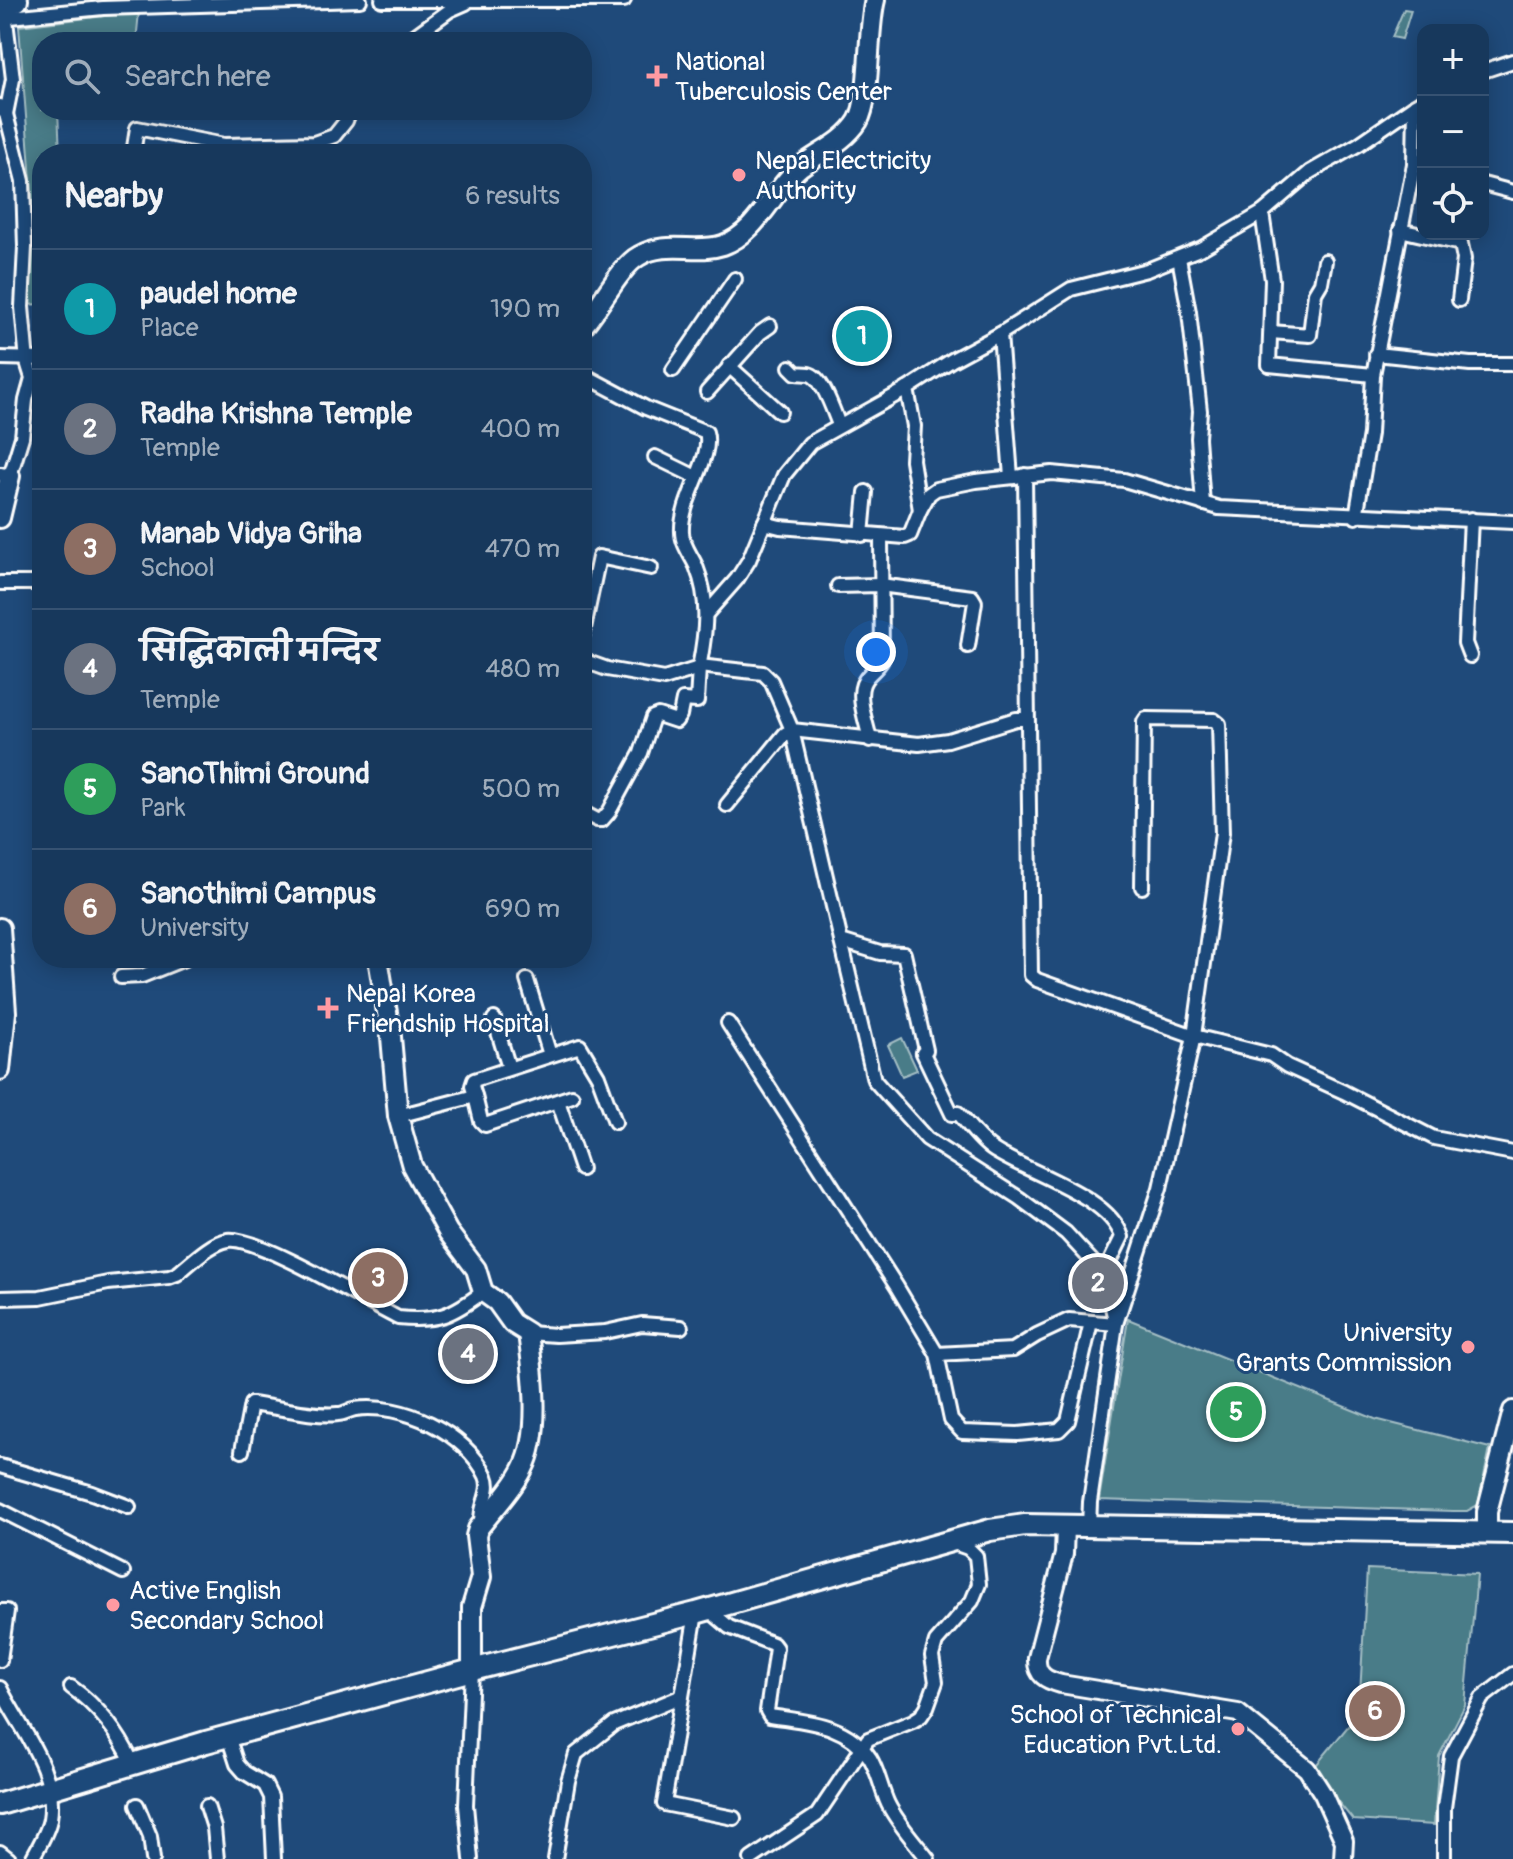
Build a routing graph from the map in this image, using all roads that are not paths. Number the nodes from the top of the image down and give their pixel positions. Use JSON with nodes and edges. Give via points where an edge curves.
{"nodes":[{"id":1,"x":360,"y":0,"type":"edge"},
{"id":2,"x":382,"y":0,"type":"edge"},
{"id":3,"x":624,"y":0,"type":"edge"},
{"id":4,"x":875,"y":0,"type":"edge"},
{"id":5,"x":469,"y":1,"type":"edge"},
{"id":6,"x":5,"y":8,"type":"edge"},
{"id":7,"x":420,"y":32,"type":"edge"},
{"id":8,"x":1513,"y":61,"type":"edge"},
{"id":9,"x":1489,"y":69,"type":"edge"},
{"id":10,"x":1417,"y":103,"type":"edge"},
{"id":11,"x":3,"y":110,"type":"edge"},
{"id":12,"x":346,"y":120,"type":"edge"},
{"id":13,"x":135,"y":144,"type":"edge"},
{"id":14,"x":219,"y":144,"type":"edge"},
{"id":15,"x":269,"y":144,"type":"edge"},
{"id":16,"x":1417,"y":168,"type":"edge"},
{"id":17,"x":1489,"y":186,"type":"edge"},
{"id":18,"x":1513,"y":192,"type":"edge"},
{"id":19,"x":1262,"y":213,"type":"junction"},
{"id":20,"x":1400,"y":230,"type":"junction"},
{"id":21,"x":1179,"y":258,"type":"junction"},
{"id":22,"x":1325,"y":261,"type":"dead end"},
{"id":23,"x":735,"y":279,"type":"dead end"},
{"id":24,"x":1459,"y":300,"type":"dead end"},
{"id":25,"x":592,"y":317,"type":"edge"},
{"id":26,"x":770,"y":326,"type":"dead end"},
{"id":27,"x":1271,"y":332,"type":"junction"},
{"id":28,"x":1000,"y":334,"type":"junction"},
{"id":29,"x":1376,"y":354,"type":"junction"},
{"id":30,"x":0,"y":358,"type":"edge"},
{"id":31,"x":28,"y":358,"type":"junction"},
{"id":32,"x":32,"y":358,"type":"edge"},
{"id":33,"x":1513,"y":364,"type":"edge"},
{"id":34,"x":729,"y":366,"type":"junction"},
{"id":35,"x":790,"y":367,"type":"dead end"},
{"id":36,"x":673,"y":370,"type":"dead end"},
{"id":37,"x":1373,"y":375,"type":"junction"},
{"id":38,"x":592,"y":379,"type":"edge"},
{"id":39,"x":907,"y":389,"type":"junction"},
{"id":40,"x":707,"y":392,"type":"dead end"},
{"id":41,"x":780,"y":412,"type":"dead end"},
{"id":42,"x":839,"y":425,"type":"junction"},
{"id":43,"x":655,"y":457,"type":"dead end"},
{"id":44,"x":5,"y":475,"type":"edge"},
{"id":45,"x":1025,"y":475,"type":"junction"},
{"id":46,"x":696,"y":477,"type":"junction"},
{"id":47,"x":1011,"y":477,"type":"junction"},
{"id":48,"x":866,"y":492,"type":"dead end"},
{"id":49,"x":1203,"y":504,"type":"junction"},
{"id":50,"x":920,"y":510,"type":"junction"},
{"id":51,"x":1356,"y":517,"type":"junction"},
{"id":52,"x":0,"y":518,"type":"edge"},
{"id":53,"x":1471,"y":519,"type":"junction"},
{"id":54,"x":1513,"y":522,"type":"edge"},
{"id":55,"x":764,"y":523,"type":"junction"},
{"id":56,"x":862,"y":535,"type":"junction"},
{"id":57,"x":881,"y":537,"type":"junction"},
{"id":58,"x":651,"y":568,"type":"dead end"},
{"id":59,"x":0,"y":583,"type":"edge"},
{"id":60,"x":32,"y":583,"type":"edge"},
{"id":61,"x":880,"y":585,"type":"junction"},
{"id":62,"x":838,"y":586,"type":"dead end"},
{"id":63,"x":592,"y":590,"type":"edge"},
{"id":64,"x":707,"y":613,"type":"junction"},
{"id":65,"x":968,"y":646,"type":"dead end"},
{"id":66,"x":1470,"y":656,"type":"dead end"},
{"id":67,"x":592,"y":663,"type":"edge"},
{"id":68,"x":699,"y":667,"type":"junction"},
{"id":69,"x":1027,"y":719,"type":"junction"},
{"id":70,"x":792,"y":730,"type":"junction"},
{"id":71,"x":870,"y":740,"type":"junction"},
{"id":72,"x":727,"y":805,"type":"dead end"},
{"id":73,"x":592,"y":817,"type":"edge"},
{"id":74,"x":1142,"y":887,"type":"dead end"},
{"id":75,"x":0,"y":928,"type":"edge"},
{"id":76,"x":0,"y":938,"type":"edge"},
{"id":77,"x":841,"y":941,"type":"junction"},
{"id":78,"x":164,"y":968,"type":"edge"},
{"id":79,"x":380,"y":968,"type":"edge"},
{"id":80,"x":121,"y":977,"type":"dead end"},
{"id":81,"x":527,"y":980,"type":"dead end"},
{"id":82,"x":494,"y":1019,"type":"dead end"},
{"id":83,"x":728,"y":1023,"type":"dead end"},
{"id":84,"x":2,"y":1032,"type":"edge"},
{"id":85,"x":1194,"y":1036,"type":"junction"},
{"id":86,"x":550,"y":1055,"type":"junction"},
{"id":87,"x":509,"y":1068,"type":"junction"},
{"id":88,"x":0,"y":1070,"type":"edge"},
{"id":89,"x":475,"y":1096,"type":"junction"},
{"id":90,"x":572,"y":1096,"type":"dead end"},
{"id":91,"x":558,"y":1101,"type":"junction"},
{"id":92,"x":398,"y":1116,"type":"junction"},
{"id":93,"x":615,"y":1122,"type":"dead end"},
{"id":94,"x":1513,"y":1153,"type":"edge"},
{"id":95,"x":581,"y":1169,"type":"dead end"},
{"id":96,"x":1104,"y":1274,"type":"junction"},
{"id":97,"x":483,"y":1292,"type":"junction"},
{"id":98,"x":0,"y":1298,"type":"edge"},
{"id":99,"x":1091,"y":1322,"type":"junction"},
{"id":100,"x":1116,"y":1324,"type":"junction"},
{"id":101,"x":681,"y":1327,"type":"dead end"},
{"id":102,"x":528,"y":1333,"type":"junction"},
{"id":103,"x":937,"y":1354,"type":"junction"},
{"id":104,"x":1513,"y":1411,"type":"edge"},
{"id":105,"x":242,"y":1451,"type":"dead end"},
{"id":106,"x":0,"y":1466,"type":"edge"},
{"id":107,"x":129,"y":1507,"type":"dead end"},
{"id":108,"x":0,"y":1510,"type":"edge"},
{"id":109,"x":482,"y":1524,"type":"junction"},
{"id":110,"x":1065,"y":1527,"type":"junction"},
{"id":111,"x":1089,"y":1527,"type":"junction"},
{"id":112,"x":990,"y":1530,"type":"junction"},
{"id":113,"x":1487,"y":1533,"type":"junction"},
{"id":114,"x":1513,"y":1533,"type":"edge"},
{"id":115,"x":947,"y":1541,"type":"junction"},
{"id":116,"x":976,"y":1556,"type":"junction"},
{"id":117,"x":123,"y":1572,"type":"dead end"},
{"id":118,"x":0,"y":1611,"type":"edge"},
{"id":119,"x":703,"y":1612,"type":"junction"},
{"id":120,"x":0,"y":1660,"type":"edge"},
{"id":121,"x":472,"y":1670,"type":"junction"},
{"id":122,"x":1513,"y":1674,"type":"edge"},
{"id":123,"x":71,"y":1687,"type":"dead end"},
{"id":124,"x":1,"y":1694,"type":"edge"},
{"id":125,"x":682,"y":1696,"type":"junction"},
{"id":126,"x":228,"y":1736,"type":"junction"},
{"id":127,"x":861,"y":1746,"type":"junction"},
{"id":128,"x":133,"y":1764,"type":"junction"},
{"id":129,"x":51,"y":1789,"type":"junction"},
{"id":130,"x":0,"y":1804,"type":"edge"},
{"id":131,"x":137,"y":1805,"type":"dead end"},
{"id":132,"x":207,"y":1806,"type":"dead end"},
{"id":133,"x":734,"y":1818,"type":"dead end"},
{"id":134,"x":0,"y":1852,"type":"edge"},
{"id":135,"x":9,"y":1859,"type":"edge"},
{"id":136,"x":32,"y":1859,"type":"edge"},
{"id":137,"x":153,"y":1859,"type":"edge"},
{"id":138,"x":217,"y":1859,"type":"edge"},
{"id":139,"x":274,"y":1859,"type":"edge"},
{"id":140,"x":471,"y":1859,"type":"edge"},
{"id":141,"x":555,"y":1859,"type":"edge"},
{"id":142,"x":751,"y":1859,"type":"edge"},
{"id":143,"x":928,"y":1859,"type":"edge"},
{"id":144,"x":1343,"y":1859,"type":"edge"},
{"id":145,"x":1444,"y":1859,"type":"edge"}],
"edges":[{"from":1,"to":6,"type":"street"},
{"from":2,"to":5,"type":"street"},
{"from":3,"to":5,"type":"street"},
{"from":4,"to":25,"type":"main road","via":[[863,103],[854,126],[799,168],[735,239],[713,247],[674,247],[639,255]]},
{"from":5,"to":7,"type":"street"},
{"from":6,"to":11,"type":"street","via":[[13,79]]},
{"from":8,"to":9,"type":"street"},
{"from":10,"to":19,"type":"street","via":[[1310,172]]},
{"from":11,"to":31,"type":"street","via":[[23,181],[22,307]]},
{"from":12,"to":15,"type":"street","via":[[334,136],[314,143]]},
{"from":13,"to":14,"type":"street","via":[[137,128]]},
{"from":16,"to":20,"type":"street"},
{"from":17,"to":18,"type":"street"},
{"from":19,"to":21,"type":"street"},
{"from":19,"to":27,"type":"street","via":[[1272,280]]},
{"from":20,"to":24,"type":"street","via":[[1461,244]]},
{"from":20,"to":29,"type":"street"},
{"from":21,"to":28,"type":"street","via":[[1071,289]]},
{"from":21,"to":49,"type":"street","via":[[1200,411]]},
{"from":22,"to":27,"type":"street","via":[[1310,335]]},
{"from":23,"to":36,"type":"street"},
{"from":26,"to":34,"type":"street"},
{"from":27,"to":37,"type":"street","via":[[1269,365]]},
{"from":28,"to":39,"type":"street"},
{"from":28,"to":47,"type":"street"},
{"from":29,"to":33,"type":"street"},
{"from":29,"to":37,"type":"street"},
{"from":30,"to":31,"type":"street"},
{"from":31,"to":32,"type":"street"},
{"from":31,"to":44,"type":"street","via":[[32,378],[22,437]]},
{"from":34,"to":40,"type":"street"},
{"from":34,"to":41,"type":"street"},
{"from":35,"to":42,"type":"street","via":[[815,377]]},
{"from":37,"to":51,"type":"street","via":[[1370,434]]},
{"from":38,"to":46,"type":"street","via":[[706,432],[706,452]]},
{"from":39,"to":42,"type":"street"},
{"from":39,"to":50,"type":"street"},
{"from":42,"to":55,"type":"street","via":[[810,443],[784,475]]},
{"from":43,"to":46,"type":"street"},
{"from":44,"to":52,"type":"main road"},
{"from":45,"to":47,"type":"street"},
{"from":45,"to":49,"type":"street","via":[[1070,473],[1124,480]]},
{"from":45,"to":69,"type":"street"},
{"from":46,"to":64,"type":"street","via":[[684,504],[682,532]]},
{"from":47,"to":50,"type":"street","via":[[946,485],[929,494]]},
{"from":48,"to":56,"type":"street"},
{"from":49,"to":51,"type":"street"},
{"from":50,"to":57,"type":"street","via":[[910,535]]},
{"from":51,"to":53,"type":"street"},
{"from":53,"to":54,"type":"street"},
{"from":53,"to":66,"type":"street","via":[[1465,643]]},
{"from":55,"to":56,"type":"street"},
{"from":55,"to":64,"type":"street","via":[[737,579]]},
{"from":56,"to":57,"type":"street"},
{"from":57,"to":61,"type":"street"},
{"from":58,"to":63,"type":"street","via":[[599,557]]},
{"from":59,"to":60,"type":"street"},
{"from":61,"to":62,"type":"street"},
{"from":61,"to":65,"type":"street","via":[[972,597]]},
{"from":61,"to":71,"type":"street","via":[[882,660],[861,693]]},
{"from":64,"to":68,"type":"street"},
{"from":67,"to":68,"type":"street","via":[[664,679]]},
{"from":68,"to":70,"type":"street","via":[[763,673]]},
{"from":68,"to":73,"type":"street","via":[[697,701],[683,700],[676,721],[653,717],[641,753],[609,812],[602,820]]},
{"from":69,"to":71,"type":"street","via":[[919,744]]},
{"from":69,"to":85,"type":"street","via":[[1031,975]]},
{"from":70,"to":71,"type":"street"},
{"from":70,"to":72,"type":"street"},
{"from":70,"to":77,"type":"street"},
{"from":74,"to":85,"type":"street","via":[[1144,722],[1214,720],[1219,724],[1222,833]]},
{"from":75,"to":76,"type":"main road"},
{"from":76,"to":84,"type":"main road"},
{"from":77,"to":96,"type":"street","via":[[874,1080],[927,1139],[1066,1233]]},
{"from":77,"to":96,"type":"street","via":[[904,954],[923,1053],[952,1114],[958,1113],[990,1148],[1092,1203],[1118,1224],[1122,1237]]},
{"from":78,"to":80,"type":"street"},
{"from":79,"to":92,"type":"main road"},
{"from":81,"to":86,"type":"street"},
{"from":82,"to":87,"type":"street"},
{"from":83,"to":103,"type":"street"},
{"from":84,"to":88,"type":"main road"},
{"from":85,"to":94,"type":"street","via":[[1271,1055],[1434,1138]]},
{"from":85,"to":100,"type":"street","via":[[1160,1188]]},
{"from":86,"to":87,"type":"street"},
{"from":86,"to":93,"type":"street","via":[[580,1046]]},
{"from":87,"to":89,"type":"street","via":[[474,1080]]},
{"from":89,"to":91,"type":"street","via":[[485,1125]]},
{"from":89,"to":92,"type":"street"},
{"from":90,"to":91,"type":"street"},
{"from":91,"to":95,"type":"street"},
{"from":92,"to":97,"type":"main road","via":[[414,1173],[476,1269]]},
{"from":96,"to":100,"type":"street"},
{"from":97,"to":98,"type":"street","via":[[455,1313],[398,1318],[261,1246],[230,1240],[217,1243],[169,1277]]},
{"from":97,"to":102,"type":"main road"},
{"from":99,"to":100,"type":"street"},
{"from":99,"to":103,"type":"street","via":[[1069,1320],[1013,1350]]},
{"from":99,"to":103,"type":"street","via":[[1068,1421],[1059,1430],[962,1432],[951,1420]]},
{"from":100,"to":111,"type":"street"},
{"from":101,"to":102,"type":"street","via":[[642,1324],[605,1332]]},
{"from":102,"to":109,"type":"main road","via":[[531,1447],[522,1472]]},
{"from":104,"to":113,"type":"main road","via":[[1487,1512]]},
{"from":105,"to":109,"type":"street","via":[[251,1404],[337,1415],[356,1409],[412,1415],[450,1436],[486,1476]]},
{"from":106,"to":107,"type":"street"},
{"from":108,"to":117,"type":"street"},
{"from":109,"to":121,"type":"main road","via":[[476,1536],[481,1577],[472,1607]]},
{"from":110,"to":111,"type":"main road"},
{"from":110,"to":112,"type":"main road"},
{"from":110,"to":144,"type":"street","via":[[1064,1554],[1037,1658],[1044,1678],[1238,1713],[1307,1769],[1344,1841]]},
{"from":111,"to":113,"type":"main road"},
{"from":112,"to":115,"type":"main road"},
{"from":112,"to":116,"type":"street"},
{"from":113,"to":114,"type":"main road"},
{"from":115,"to":116,"type":"street"},
{"from":115,"to":119,"type":"main road"},
{"from":116,"to":127,"type":"street","via":[[976,1594],[934,1648],[936,1682],[927,1707],[913,1721],[877,1733]]},
{"from":118,"to":120,"type":"street","via":[[7,1611]]},
{"from":119,"to":121,"type":"main road"},
{"from":119,"to":125,"type":"street"},
{"from":119,"to":127,"type":"street","via":[[776,1648],[770,1716],[831,1727]]},
{"from":121,"to":126,"type":"main road"},
{"from":121,"to":140,"type":"street","via":[[466,1805]]},
{"from":122,"to":145,"type":"street","via":[[1482,1698],[1451,1756]]},
{"from":123,"to":128,"type":"street","via":[[122,1740]]},
{"from":124,"to":129,"type":"street"},
{"from":125,"to":133,"type":"street","via":[[664,1804]]},
{"from":125,"to":141,"type":"street","via":[[614,1724],[576,1754]]},
{"from":126,"to":128,"type":"main road"},
{"from":126,"to":139,"type":"street","via":[[237,1764],[269,1790]]},
{"from":127,"to":142,"type":"street","via":[[817,1815]]},
{"from":127,"to":143,"type":"street","via":[[896,1820]]},
{"from":128,"to":129,"type":"main road"},
{"from":129,"to":130,"type":"main road"},
{"from":129,"to":136,"type":"street","via":[[50,1821]]},
{"from":131,"to":137,"type":"street","via":[[148,1828]]},
{"from":132,"to":138,"type":"street"},
{"from":134,"to":135,"type":"street"}]}
